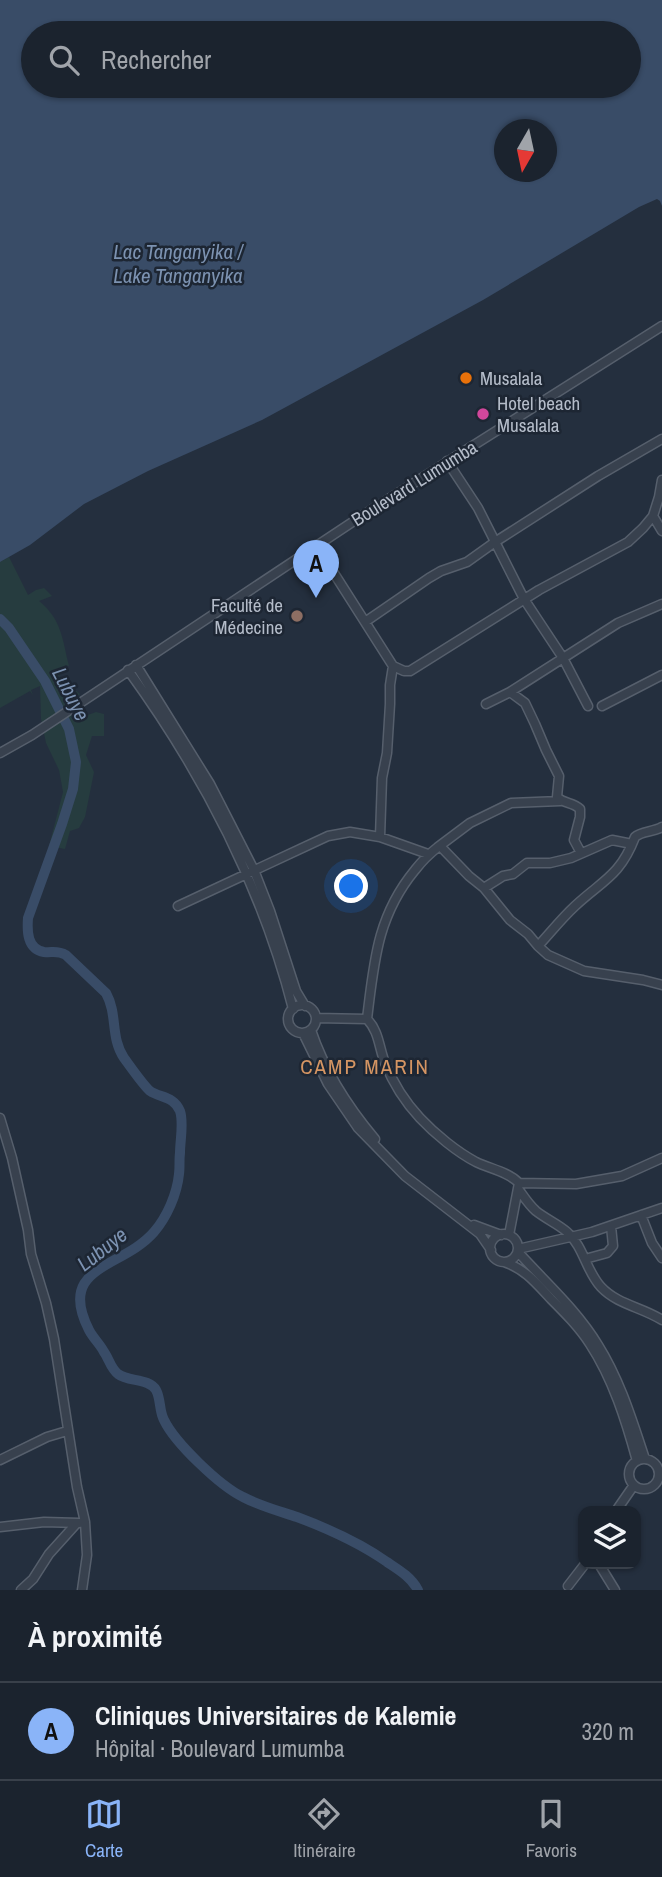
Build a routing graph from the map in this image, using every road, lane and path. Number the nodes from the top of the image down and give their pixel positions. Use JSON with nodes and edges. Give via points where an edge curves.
{"nodes":[{"id":1,"x":662,"y":326,"type":"edge"},
{"id":2,"x":662,"y":439,"type":"edge"},
{"id":3,"x":447,"y":461,"type":"junction"},
{"id":4,"x":662,"y":480,"type":"edge"},
{"id":5,"x":653,"y":516,"type":"junction"},
{"id":6,"x":662,"y":531,"type":"edge"},
{"id":7,"x":495,"y":542,"type":"junction"},
{"id":8,"x":316,"y":545,"type":"junction"},
{"id":9,"x":524,"y":599,"type":"junction"},
{"id":10,"x":662,"y":604,"type":"edge"},
{"id":11,"x":365,"y":622,"type":"junction"},
{"id":12,"x":563,"y":658,"type":"junction"},
{"id":13,"x":393,"y":666,"type":"junction"},
{"id":14,"x":132,"y":667,"type":"junction"},
{"id":15,"x":662,"y":675,"type":"edge"},
{"id":16,"x":510,"y":692,"type":"junction"},
{"id":17,"x":486,"y":704,"type":"dead end"},
{"id":18,"x":587,"y":706,"type":"dead end"},
{"id":19,"x":602,"y":706,"type":"dead end"},
{"id":20,"x":0,"y":753,"type":"edge"},
{"id":21,"x":560,"y":801,"type":"junction"},
{"id":22,"x":662,"y":828,"type":"edge"},
{"id":23,"x":380,"y":837,"type":"junction"},
{"id":24,"x":632,"y":844,"type":"junction"},
{"id":25,"x":438,"y":847,"type":"junction"},
{"id":26,"x":581,"y":853,"type":"junction"},
{"id":27,"x":428,"y":854,"type":"junction"},
{"id":28,"x":250,"y":872,"type":"junction"},
{"id":29,"x":484,"y":888,"type":"junction"},
{"id":30,"x":178,"y":906,"type":"dead end"},
{"id":31,"x":538,"y":946,"type":"junction"},
{"id":32,"x":662,"y":985,"type":"edge"},
{"id":33,"x":305,"y":1006,"type":"junction"},
{"id":34,"x":293,"y":1009,"type":"junction"},
{"id":35,"x":316,"y":1018,"type":"junction"},
{"id":36,"x":367,"y":1019,"type":"junction"},
{"id":37,"x":307,"y":1031,"type":"junction"},
{"id":38,"x":0,"y":1118,"type":"edge"},
{"id":39,"x":662,"y":1158,"type":"edge"},
{"id":40,"x":519,"y":1187,"type":"junction"},
{"id":41,"x":662,"y":1208,"type":"edge"},
{"id":42,"x":641,"y":1215,"type":"junction"},
{"id":43,"x":611,"y":1226,"type":"junction"},
{"id":44,"x":505,"y":1235,"type":"junction"},
{"id":45,"x":572,"y":1237,"type":"junction"},
{"id":46,"x":491,"y":1250,"type":"junction"},
{"id":47,"x":518,"y":1250,"type":"junction"},
{"id":48,"x":662,"y":1258,"type":"edge"},
{"id":49,"x":585,"y":1259,"type":"junction"},
{"id":50,"x":504,"y":1262,"type":"junction"},
{"id":51,"x":662,"y":1320,"type":"edge"},
{"id":52,"x":67,"y":1431,"type":"junction"},
{"id":53,"x":0,"y":1460,"type":"edge"},
{"id":54,"x":641,"y":1460,"type":"junction"},
{"id":55,"x":660,"y":1469,"type":"edge"},
{"id":56,"x":634,"y":1485,"type":"junction"},
{"id":57,"x":619,"y":1506,"type":"edge"},
{"id":58,"x":81,"y":1523,"type":"junction"},
{"id":59,"x":0,"y":1527,"type":"edge"},
{"id":60,"x":581,"y":1569,"type":"edge"},
{"id":61,"x":602,"y":1569,"type":"edge"},
{"id":62,"x":568,"y":1586,"type":"dead end"},
{"id":63,"x":21,"y":1590,"type":"edge"},
{"id":64,"x":82,"y":1590,"type":"edge"},
{"id":65,"x":615,"y":1590,"type":"edge"}],
"edges":[{"from":1,"to":3,"type":"street","name":"Boulevard Lumumba"},
{"from":2,"to":7,"type":"street"},
{"from":3,"to":7,"type":"street"},
{"from":3,"to":8,"type":"street","name":"Boulevard Lumumba"},
{"from":4,"to":5,"type":"street"},
{"from":5,"to":6,"type":"street"},
{"from":5,"to":9,"type":"street","via":[[628,541]]},
{"from":7,"to":9,"type":"street"},
{"from":7,"to":11,"type":"street","via":[[467,562],[429,578]]},
{"from":8,"to":11,"type":"street"},
{"from":8,"to":14,"type":"street","name":"Boulevard Lumumba"},
{"from":9,"to":12,"type":"street"},
{"from":9,"to":13,"type":"street","via":[[416,669],[404,671]]},
{"from":10,"to":12,"type":"street","via":[[618,623]]},
{"from":11,"to":13,"type":"street"},
{"from":12,"to":16,"type":"street"},
{"from":12,"to":18,"type":"street"},
{"from":13,"to":23,"type":"street"},
{"from":14,"to":20,"type":"street","name":"Boulevard Lumumba"},
{"from":14,"to":28,"type":"street"},
{"from":15,"to":19,"type":"street"},
{"from":16,"to":17,"type":"street"},
{"from":16,"to":21,"type":"street","via":[[536,723],[559,776],[556,792]]},
{"from":21,"to":25,"type":"street","via":[[511,803],[470,823]]},
{"from":21,"to":26,"type":"street","via":[[580,809],[574,840]]},
{"from":22,"to":24,"type":"street","via":[[638,834]]},
{"from":23,"to":27,"type":"street"},
{"from":23,"to":28,"type":"street","via":[[350,832],[328,836]]},
{"from":24,"to":26,"type":"street","via":[[612,840]]},
{"from":24,"to":31,"type":"street","via":[[611,876],[575,905]]},
{"from":25,"to":27,"type":"street"},
{"from":25,"to":29,"type":"street"},
{"from":26,"to":29,"type":"street","via":[[550,863],[527,863]]},
{"from":27,"to":36,"type":"street","via":[[401,888],[385,919]]},
{"from":28,"to":30,"type":"street"},
{"from":28,"to":33,"type":"street","via":[[270,911]]},
{"from":28,"to":34,"type":"street"},
{"from":29,"to":31,"type":"street"},
{"from":31,"to":32,"type":"street","via":[[584,971]]},
{"from":33,"to":34,"type":"street"},
{"from":33,"to":35,"type":"street"},
{"from":34,"to":37,"type":"street","via":[[288,1024],[296,1032]]},
{"from":35,"to":36,"type":"street"},
{"from":35,"to":37,"type":"street"},
{"from":36,"to":40,"type":"street","via":[[376,1030],[387,1068],[418,1116],[472,1160],[507,1174]]},
{"from":37,"to":44,"type":"street","via":[[337,1085],[390,1156],[474,1224]]},
{"from":37,"to":46,"type":"street","via":[[328,1084],[358,1128],[405,1176],[480,1234]]},
{"from":38,"to":52,"type":"street","via":[[54,1339]]},
{"from":39,"to":40,"type":"street","via":[[622,1176]]},
{"from":40,"to":44,"type":"street"},
{"from":40,"to":45,"type":"street","via":[[529,1205]]},
{"from":41,"to":42,"type":"street"},
{"from":42,"to":43,"type":"street"},
{"from":42,"to":48,"type":"street"},
{"from":43,"to":45,"type":"street"},
{"from":43,"to":49,"type":"street","via":[[613,1245],[607,1253]]},
{"from":44,"to":46,"type":"street","via":[[493,1241]]},
{"from":44,"to":47,"type":"street","via":[[516,1241]]},
{"from":45,"to":47,"type":"street"},
{"from":45,"to":49,"type":"street"},
{"from":46,"to":50,"type":"street"},
{"from":47,"to":50,"type":"street"},
{"from":47,"to":54,"type":"street","via":[[598,1344],[624,1398]]},
{"from":49,"to":51,"type":"street","via":[[608,1294]]},
{"from":50,"to":54,"type":"street","via":[[528,1274],[590,1343]]},
{"from":52,"to":53,"type":"street"},
{"from":52,"to":58,"type":"street"},
{"from":54,"to":55,"type":"street"},
{"from":54,"to":56,"type":"street","via":[[633,1463],[629,1472]]},
{"from":55,"to":56,"type":"street","via":[[655,1484],[645,1489]]},
{"from":56,"to":57,"type":"street"},
{"from":58,"to":59,"type":"street"},
{"from":58,"to":63,"type":"street","via":[[48,1554]]},
{"from":58,"to":64,"type":"street","via":[[87,1555]]},
{"from":60,"to":62,"type":"street"},
{"from":61,"to":65,"type":"street"}]}
